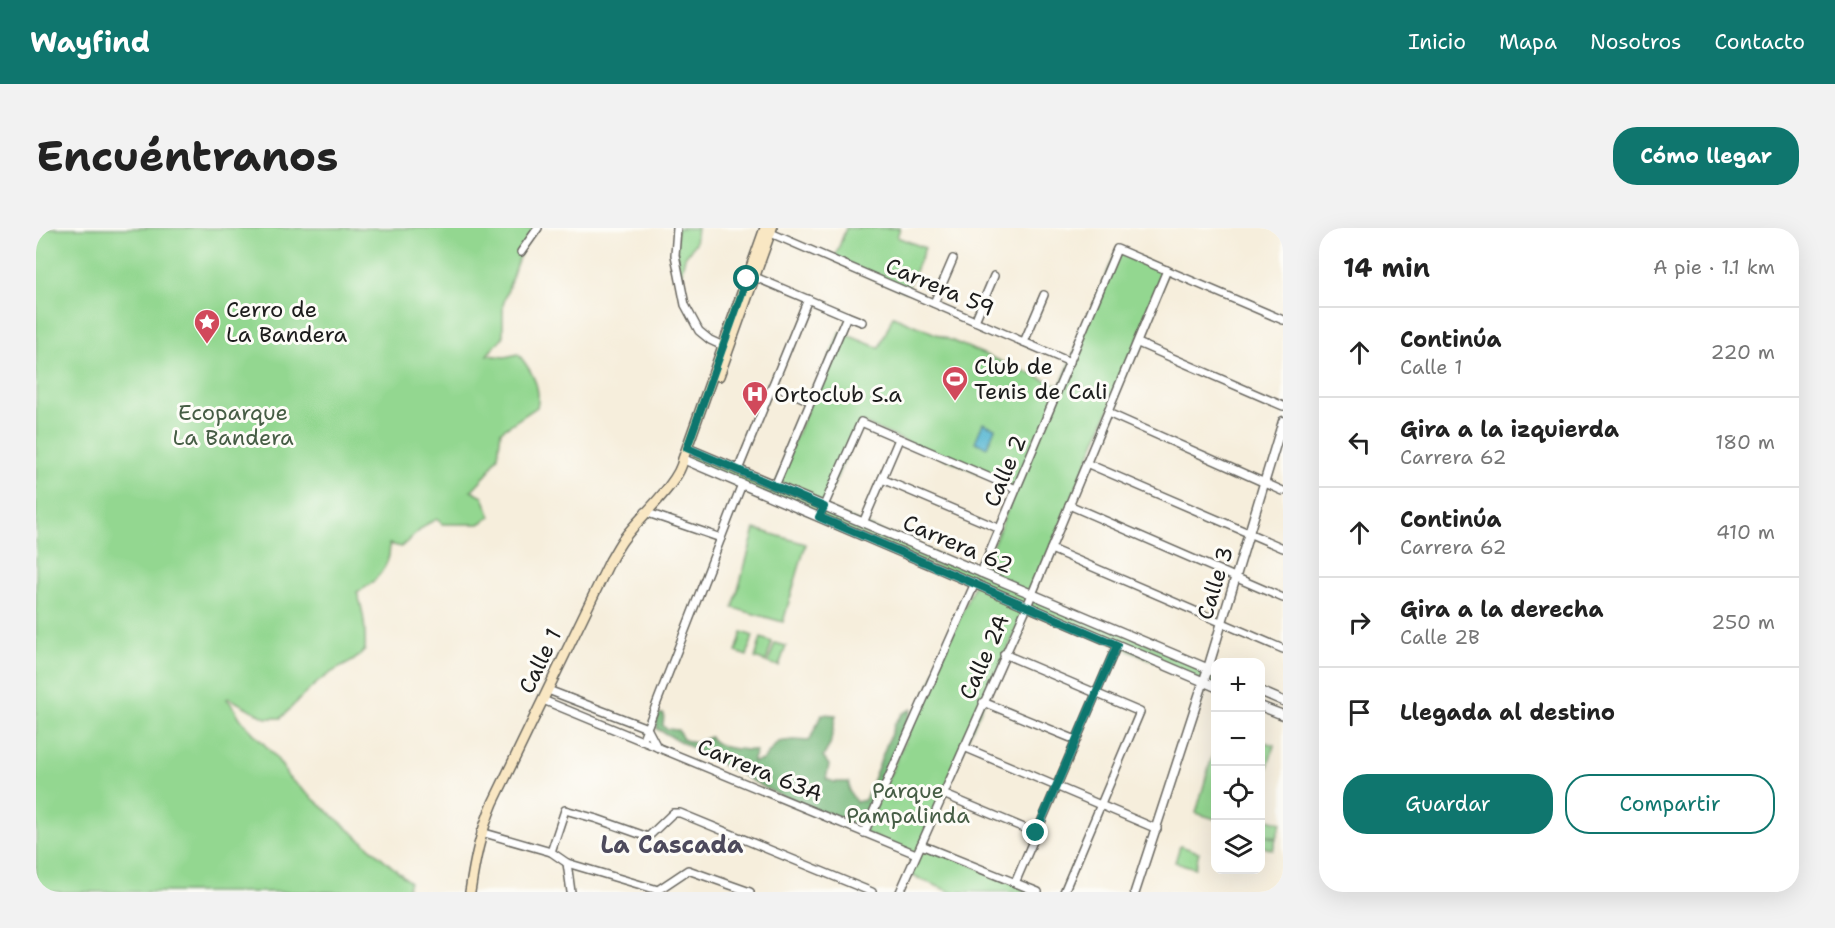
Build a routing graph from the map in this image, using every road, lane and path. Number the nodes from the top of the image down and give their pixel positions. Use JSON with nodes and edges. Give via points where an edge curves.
{"nodes":[{"id":1,"x":538,"y":228,"type":"edge"},
{"id":2,"x":677,"y":228,"type":"edge"},
{"id":3,"x":768,"y":230,"type":"edge"},
{"id":4,"x":522,"y":252,"type":"dead end"},
{"id":5,"x":953,"y":259,"type":"dead end"},
{"id":6,"x":1167,"y":270,"type":"junction"},
{"id":7,"x":994,"y":276,"type":"dead end"},
{"id":8,"x":755,"y":277,"type":"junction"},
{"id":9,"x":1044,"y":295,"type":"dead end"},
{"id":10,"x":808,"y":299,"type":"junction"},
{"id":11,"x":934,"y":303,"type":"junction"},
{"id":12,"x":847,"y":316,"type":"junction"},
{"id":13,"x":1283,"y":320,"type":"edge"},
{"id":14,"x":975,"y":321,"type":"junction"},
{"id":15,"x":862,"y":322,"type":"dead end"},
{"id":16,"x":1024,"y":342,"type":"junction"},
{"id":17,"x":1138,"y":343,"type":"junction"},
{"id":18,"x":723,"y":346,"type":"junction"},
{"id":19,"x":1070,"y":362,"type":"junction"},
{"id":20,"x":773,"y":385,"type":"junction"},
{"id":21,"x":810,"y":401,"type":"junction"},
{"id":22,"x":1283,"y":406,"type":"edge"},
{"id":23,"x":1108,"y":413,"type":"junction"},
{"id":24,"x":1283,"y":421,"type":"edge"},
{"id":25,"x":899,"y":439,"type":"junction"},
{"id":26,"x":690,"y":449,"type":"junction"},
{"id":27,"x":684,"y":462,"type":"junction"},
{"id":28,"x":1086,"y":463,"type":"junction"},
{"id":29,"x":738,"y":470,"type":"junction"},
{"id":30,"x":882,"y":479,"type":"junction"},
{"id":31,"x":742,"y":484,"type":"junction"},
{"id":32,"x":1265,"y":484,"type":"junction"},
{"id":33,"x":775,"y":486,"type":"junction"},
{"id":34,"x":1016,"y":489,"type":"junction"},
{"id":35,"x":1283,"y":491,"type":"edge"},
{"id":36,"x":1069,"y":506,"type":"junction"},
{"id":37,"x":824,"y":507,"type":"junction"},
{"id":38,"x":645,"y":512,"type":"junction"},
{"id":39,"x":819,"y":517,"type":"junction"},
{"id":40,"x":863,"y":523,"type":"junction"},
{"id":41,"x":1000,"y":529,"type":"junction"},
{"id":42,"x":1250,"y":534,"type":"junction"},
{"id":43,"x":722,"y":538,"type":"junction"},
{"id":44,"x":920,"y":547,"type":"junction"},
{"id":45,"x":1283,"y":548,"type":"edge"},
{"id":46,"x":1051,"y":549,"type":"junction"},
{"id":47,"x":915,"y":558,"type":"junction"},
{"id":48,"x":981,"y":573,"type":"junction"},
{"id":49,"x":1235,"y":578,"type":"junction"},
{"id":50,"x":975,"y":583,"type":"junction"},
{"id":51,"x":1032,"y":594,"type":"junction"},
{"id":52,"x":1283,"y":598,"type":"edge"},
{"id":53,"x":1027,"y":606,"type":"junction"},
{"id":54,"x":1221,"y":623,"type":"junction"},
{"id":55,"x":1117,"y":645,"type":"junction"},
{"id":56,"x":1283,"y":649,"type":"edge"},
{"id":57,"x":1004,"y":654,"type":"junction"},
{"id":58,"x":1214,"y":658,"type":"edge"},
{"id":59,"x":1211,"y":671,"type":"edge"},
{"id":60,"x":1203,"y":682,"type":"junction"},
{"id":61,"x":1211,"y":685,"type":"edge"},
{"id":62,"x":548,"y":690,"type":"junction"},
{"id":63,"x":1096,"y":693,"type":"junction"},
{"id":64,"x":1265,"y":693,"type":"edge"},
{"id":65,"x":543,"y":700,"type":"junction"},
{"id":66,"x":1283,"y":701,"type":"edge"},
{"id":67,"x":983,"y":702,"type":"junction"},
{"id":68,"x":1265,"y":708,"type":"edge"},
{"id":69,"x":1283,"y":715,"type":"edge"},
{"id":70,"x":647,"y":728,"type":"junction"},
{"id":71,"x":1076,"y":740,"type":"junction"},
{"id":72,"x":642,"y":741,"type":"junction"},
{"id":73,"x":657,"y":747,"type":"junction"},
{"id":74,"x":964,"y":747,"type":"junction"},
{"id":75,"x":1056,"y":787,"type":"junction"},
{"id":76,"x":943,"y":794,"type":"junction"},
{"id":77,"x":1100,"y":805,"type":"junction"},
{"id":78,"x":1157,"y":829,"type":"junction"},
{"id":79,"x":481,"y":832,"type":"junction"},
{"id":80,"x":864,"y":832,"type":"junction"},
{"id":81,"x":1036,"y":833,"type":"junction"},
{"id":82,"x":921,"y":845,"type":"junction"},
{"id":83,"x":551,"y":852,"type":"junction"},
{"id":84,"x":916,"y":854,"type":"junction"},
{"id":85,"x":567,"y":863,"type":"junction"},
{"id":86,"x":1015,"y":883,"type":"junction"},
{"id":87,"x":470,"y":892,"type":"edge"},
{"id":88,"x":571,"y":892,"type":"edge"},
{"id":89,"x":750,"y":892,"type":"edge"},
{"id":90,"x":872,"y":892,"type":"edge"},
{"id":91,"x":900,"y":892,"type":"edge"},
{"id":92,"x":1038,"y":892,"type":"edge"},
{"id":93,"x":1064,"y":892,"type":"edge"},
{"id":94,"x":1135,"y":892,"type":"edge"}],
"edges":[{"from":1,"to":4,"type":"street"},
{"from":2,"to":18,"type":"street","via":[[675,255],[685,305],[699,331]]},
{"from":3,"to":8,"type":"main road","name":"Calle 1"},
{"from":3,"to":11,"type":"street","name":"Carrera 59"},
{"from":3,"to":18,"type":"main road","name":"Calle 1"},
{"from":5,"to":11,"type":"street"},
{"from":6,"to":13,"type":"street"},
{"from":6,"to":17,"type":"street","name":"Calle 2A"},
{"from":6,"to":19,"type":"street","name":"Calle 2","via":[[1117,249]]},
{"from":7,"to":14,"type":"street"},
{"from":8,"to":10,"type":"street"},
{"from":8,"to":26,"type":"main road","name":"Calle 1"},
{"from":9,"to":16,"type":"street"},
{"from":10,"to":12,"type":"street"},
{"from":10,"to":20,"type":"street"},
{"from":11,"to":14,"type":"street","name":"Carrera 59"},
{"from":12,"to":15,"type":"street"},
{"from":12,"to":21,"type":"street"},
{"from":14,"to":16,"type":"street","name":"Carrera 59"},
{"from":16,"to":19,"type":"street","name":"Carrera 59"},
{"from":17,"to":22,"type":"street"},
{"from":17,"to":23,"type":"street","name":"Calle 2A"},
{"from":18,"to":26,"type":"main road","name":"Calle 1"},
{"from":19,"to":34,"type":"street","name":"Calle 2"},
{"from":20,"to":21,"type":"street"},
{"from":20,"to":29,"type":"street"},
{"from":21,"to":33,"type":"street"},
{"from":23,"to":28,"type":"street","name":"Calle 2A"},
{"from":23,"to":32,"type":"street"},
{"from":24,"to":32,"type":"street","name":"Calle 3"},
{"from":25,"to":30,"type":"street"},
{"from":25,"to":34,"type":"street"},
{"from":25,"to":37,"type":"street","via":[[861,422]]},
{"from":26,"to":27,"type":"main road","name":"Calle 1"},
{"from":26,"to":29,"type":"street","name":"Carrera 62"},
{"from":27,"to":31,"type":"street","name":"Carrera 62"},
{"from":27,"to":38,"type":"main road","name":"Calle 1","via":[[675,479]]},
{"from":28,"to":36,"type":"street","name":"Calle 2A"},
{"from":28,"to":42,"type":"street"},
{"from":29,"to":33,"type":"street","name":"Carrera 62"},
{"from":30,"to":40,"type":"street"},
{"from":30,"to":41,"type":"street"},
{"from":31,"to":39,"type":"street","name":"Carrera 62"},
{"from":31,"to":43,"type":"street"},
{"from":32,"to":35,"type":"street"},
{"from":32,"to":42,"type":"street","name":"Calle 3"},
{"from":33,"to":37,"type":"street","name":"Carrera 62"},
{"from":34,"to":41,"type":"street","name":"Calle 2"},
{"from":36,"to":46,"type":"street","name":"Calle 2A"},
{"from":36,"to":49,"type":"street"},
{"from":37,"to":39,"type":"street"},
{"from":37,"to":40,"type":"street","name":"Carrera 62"},
{"from":38,"to":43,"type":"street"},
{"from":38,"to":62,"type":"main road","name":"Calle 1","via":[[610,561]]},
{"from":39,"to":47,"type":"street","name":"Carrera 62"},
{"from":40,"to":44,"type":"street","name":"Carrera 62"},
{"from":41,"to":48,"type":"street","name":"Calle 2"},
{"from":42,"to":45,"type":"street"},
{"from":42,"to":49,"type":"street","name":"Calle 3"},
{"from":43,"to":70,"type":"street"},
{"from":44,"to":47,"type":"street"},
{"from":44,"to":48,"type":"street","name":"Carrera 62"},
{"from":46,"to":51,"type":"street","name":"Calle 2A"},
{"from":46,"to":54,"type":"street"},
{"from":47,"to":50,"type":"street","name":"Carrera 62"},
{"from":48,"to":51,"type":"street","name":"Carrera 62"},
{"from":49,"to":52,"type":"street"},
{"from":49,"to":54,"type":"street","name":"Calle 3"},
{"from":50,"to":53,"type":"street","name":"Carrera 62"},
{"from":50,"to":80,"type":"street"},
{"from":51,"to":53,"type":"street","name":"Calle 2A"},
{"from":51,"to":59,"type":"street","name":"Carrera 62"},
{"from":53,"to":55,"type":"street","name":"Carrera 62"},
{"from":53,"to":57,"type":"street","name":"Calle 2A"},
{"from":54,"to":56,"type":"street"},
{"from":54,"to":58,"type":"street","name":"Calle 3"},
{"from":55,"to":60,"type":"street","name":"Carrera 62"},
{"from":55,"to":63,"type":"street"},
{"from":57,"to":63,"type":"street"},
{"from":57,"to":67,"type":"street","name":"Calle 2A"},
{"from":59,"to":60,"type":"street","name":"Calle 3"},
{"from":60,"to":61,"type":"street","name":"Carrera 62"},
{"from":60,"to":78,"type":"street","name":"Calle 3"},
{"from":62,"to":65,"type":"main road","name":"Calle 1"},
{"from":62,"to":70,"type":"street"},
{"from":63,"to":71,"type":"street"},
{"from":63,"to":77,"type":"street","via":[[1140,712]]},
{"from":64,"to":66,"type":"street"},
{"from":65,"to":72,"type":"street","name":"Carrera 63A"},
{"from":65,"to":79,"type":"main road","name":"Calle 1"},
{"from":67,"to":71,"type":"street"},
{"from":67,"to":74,"type":"street","name":"Calle 2A"},
{"from":68,"to":69,"type":"street"},
{"from":70,"to":72,"type":"street"},
{"from":70,"to":73,"type":"street"},
{"from":71,"to":75,"type":"street"},
{"from":72,"to":73,"type":"street","name":"Carrera 63A"},
{"from":73,"to":80,"type":"street","name":"Carrera 63A"},
{"from":74,"to":75,"type":"street"},
{"from":74,"to":76,"type":"street","name":"Calle 2A"},
{"from":75,"to":77,"type":"street"},
{"from":75,"to":81,"type":"street"},
{"from":76,"to":81,"type":"street"},
{"from":76,"to":82,"type":"street","name":"Calle 2A"},
{"from":77,"to":78,"type":"street"},
{"from":77,"to":93,"type":"street"},
{"from":78,"to":94,"type":"street","name":"Calle 3"},
{"from":79,"to":83,"type":"street"},
{"from":79,"to":87,"type":"main road","name":"Calle 1"},
{"from":80,"to":84,"type":"street","name":"Carrera 63A"},
{"from":81,"to":86,"type":"street"},
{"from":82,"to":84,"type":"street","name":"Calle 2A"},
{"from":82,"to":86,"type":"street"},
{"from":83,"to":85,"type":"street"},
{"from":83,"to":90,"type":"street","via":[[565,810],[648,837],[673,813],[680,813]]},
{"from":84,"to":91,"type":"street","name":"Calle 2A"},
{"from":85,"to":88,"type":"street"},
{"from":85,"to":89,"type":"street","via":[[658,890],[688,870]]},
{"from":86,"to":92,"type":"street"}]}
